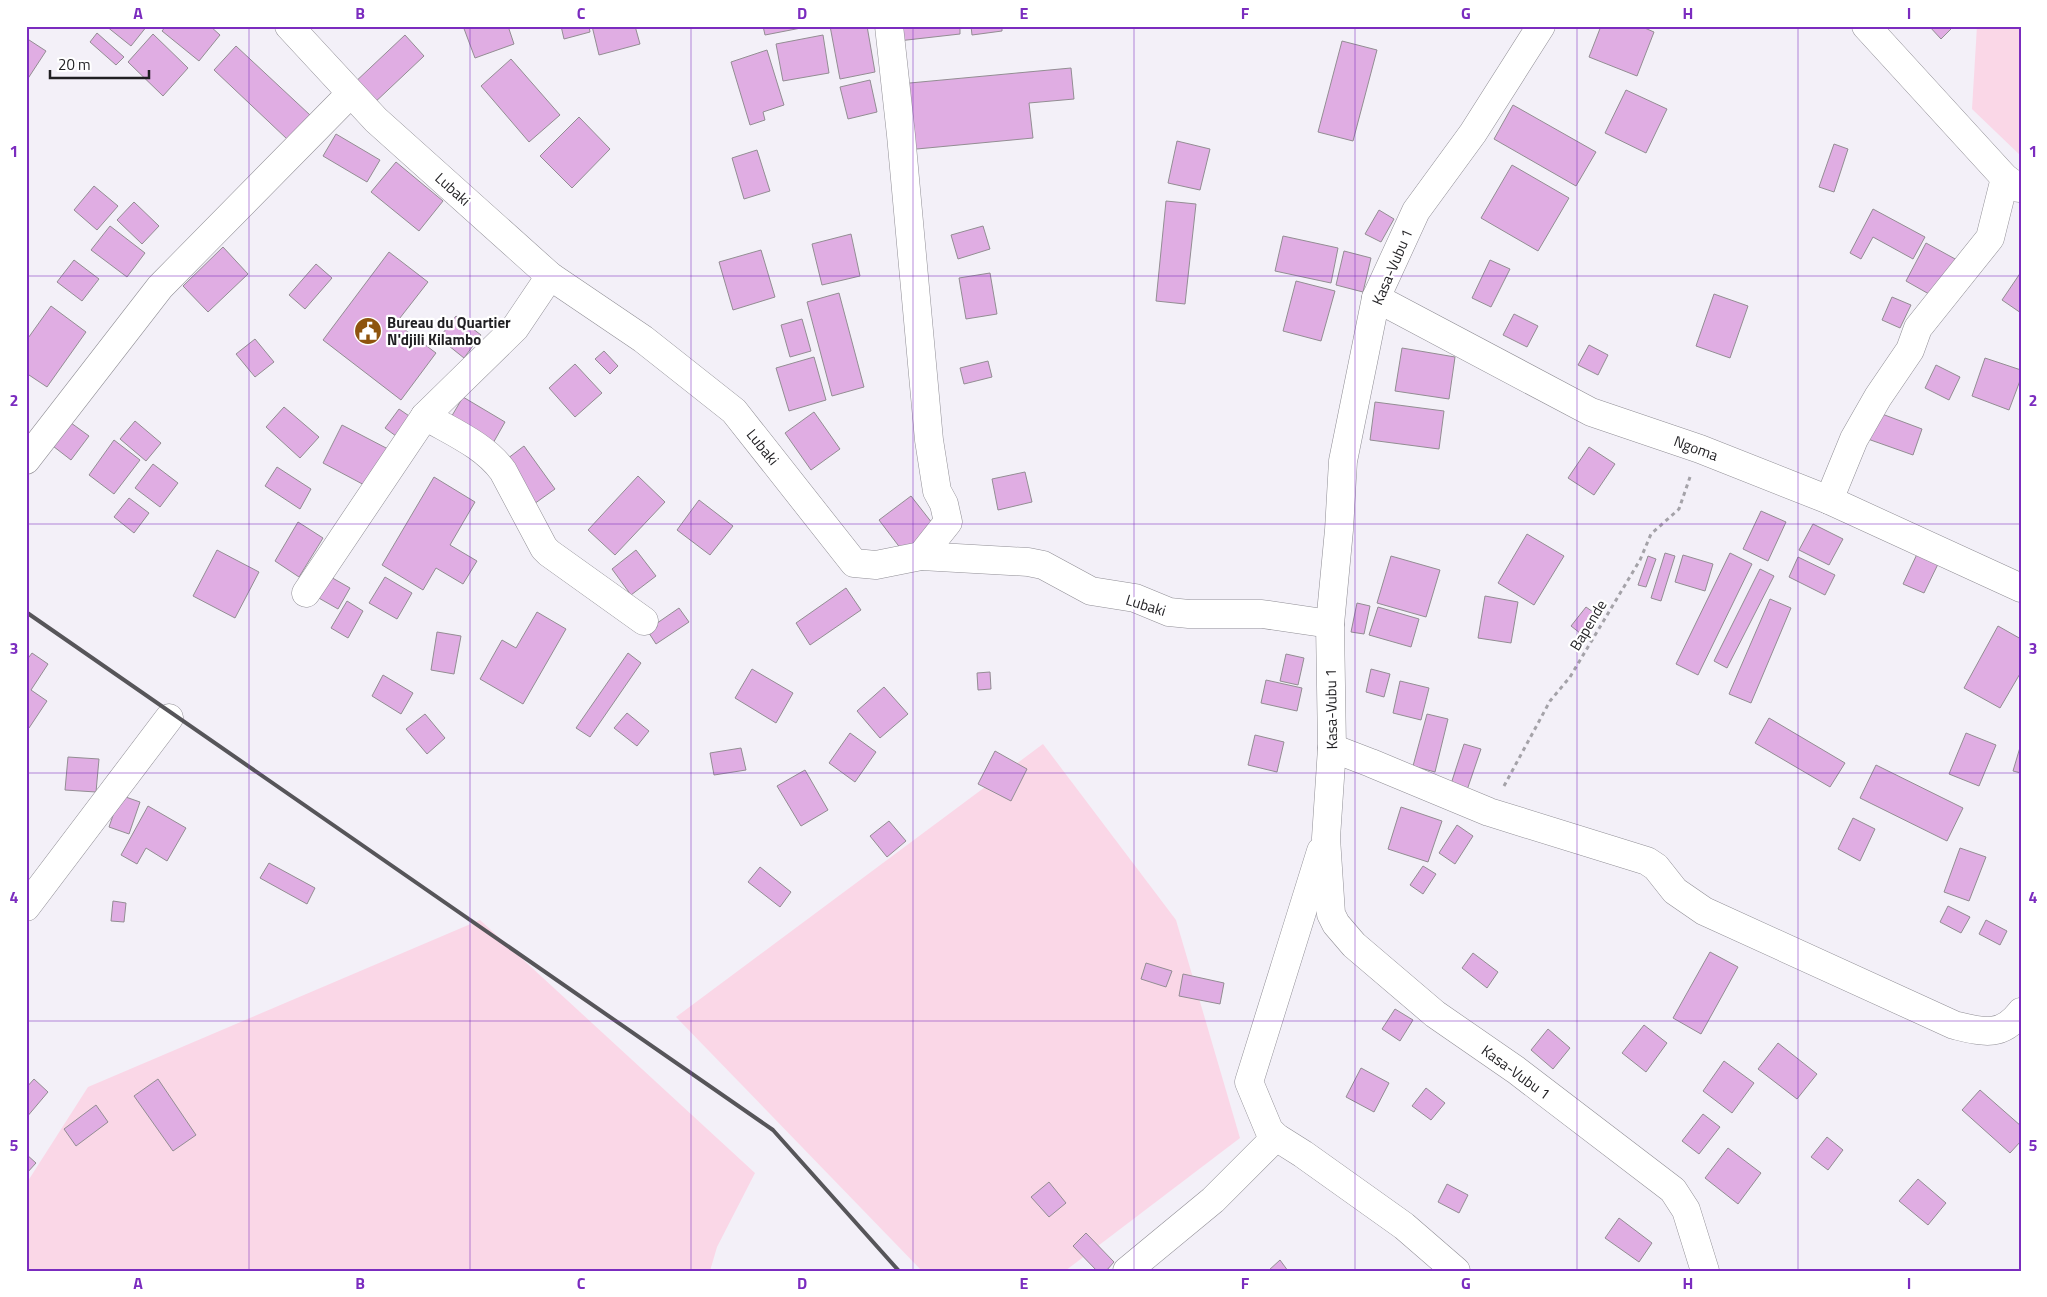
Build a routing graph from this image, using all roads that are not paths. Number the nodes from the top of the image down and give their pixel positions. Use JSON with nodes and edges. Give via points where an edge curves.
{"nodes":[{"id":1,"x":289,"y":26,"type":"edge"},
{"id":2,"x":888,"y":26,"type":"edge"},
{"id":3,"x":1541,"y":26,"type":"edge"},
{"id":4,"x":1866,"y":26,"type":"edge"},
{"id":5,"x":350,"y":94,"type":"junction"},
{"id":6,"x":2013,"y":184,"type":"edge"},
{"id":7,"x":550,"y":276,"type":"junction"},
{"id":8,"x":1376,"y":298,"type":"junction"},
{"id":9,"x":426,"y":416,"type":"junction"},
{"id":10,"x":26,"y":460,"type":"edge"},
{"id":11,"x":1829,"y":500,"type":"junction"},
{"id":12,"x":921,"y":556,"type":"junction"},
{"id":13,"x":2021,"y":588,"type":"edge"},
{"id":14,"x":306,"y":593,"type":"dead end"},
{"id":15,"x":644,"y":621,"type":"dead end"},
{"id":16,"x":1330,"y":624,"type":"junction"},
{"id":17,"x":169,"y":718,"type":"dead end"},
{"id":18,"x":1332,"y":748,"type":"junction"},
{"id":19,"x":1326,"y":838,"type":"junction"},
{"id":20,"x":26,"y":907,"type":"edge"},
{"id":21,"x":2021,"y":1012,"type":"edge"},
{"id":22,"x":1276,"y":1137,"type":"junction"},
{"id":23,"x":1448,"y":1268,"type":"edge"},
{"id":24,"x":1127,"y":1271,"type":"edge"},
{"id":25,"x":1705,"y":1271,"type":"edge"}],
"edges":[{"from":1,"to":5,"type":"street","name":"Lubaki"},
{"from":2,"to":12,"type":"street","via":[[929,440],[937,490],[948,522]]},
{"from":3,"to":8,"type":"street","name":"Kasa-Vubu 1","via":[[1473,133],[1416,211]]},
{"from":4,"to":6,"type":"street"},
{"from":5,"to":7,"type":"street","name":"Lubaki"},
{"from":5,"to":10,"type":"street","via":[[160,287]]},
{"from":6,"to":11,"type":"street","via":[[1990,238],[1918,328],[1910,350],[1854,439]]},
{"from":7,"to":9,"type":"street","via":[[515,328]]},
{"from":7,"to":12,"type":"street","name":"Lubaki","via":[[643,339],[734,411],[854,563],[876,565]]},
{"from":8,"to":11,"type":"street","name":"Ngoma","via":[[1591,412],[1700,449]]},
{"from":8,"to":16,"type":"street","name":"Kasa-Vubu 1","via":[[1343,461]]},
{"from":9,"to":14,"type":"street"},
{"from":9,"to":15,"type":"street","via":[[495,460],[549,553]]},
{"from":11,"to":13,"type":"street","name":"Ngoma"},
{"from":12,"to":16,"type":"street","name":"Lubaki","via":[[1043,565],[1091,591],[1135,598],[1170,612],[1262,614]]},
{"from":16,"to":18,"type":"street","name":"Kasa-Vubu 1"},
{"from":17,"to":20,"type":"street"},
{"from":18,"to":19,"type":"street","name":"Kasa-Vubu 1"},
{"from":18,"to":21,"type":"street","via":[[1489,812],[1647,861],[1675,891],[1704,911],[1954,1025],[1994,1032],[2012,1023]]},
{"from":19,"to":22,"type":"street","via":[[1249,1082],[1269,1130]]},
{"from":19,"to":25,"type":"street","name":"Kasa-Vubu 1","via":[[1332,914],[1345,936],[1435,1014],[1516,1070],[1673,1190],[1686,1210]]},
{"from":22,"to":23,"type":"street","via":[[1404,1226]]},
{"from":22,"to":24,"type":"street","via":[[1213,1200]]}]}
